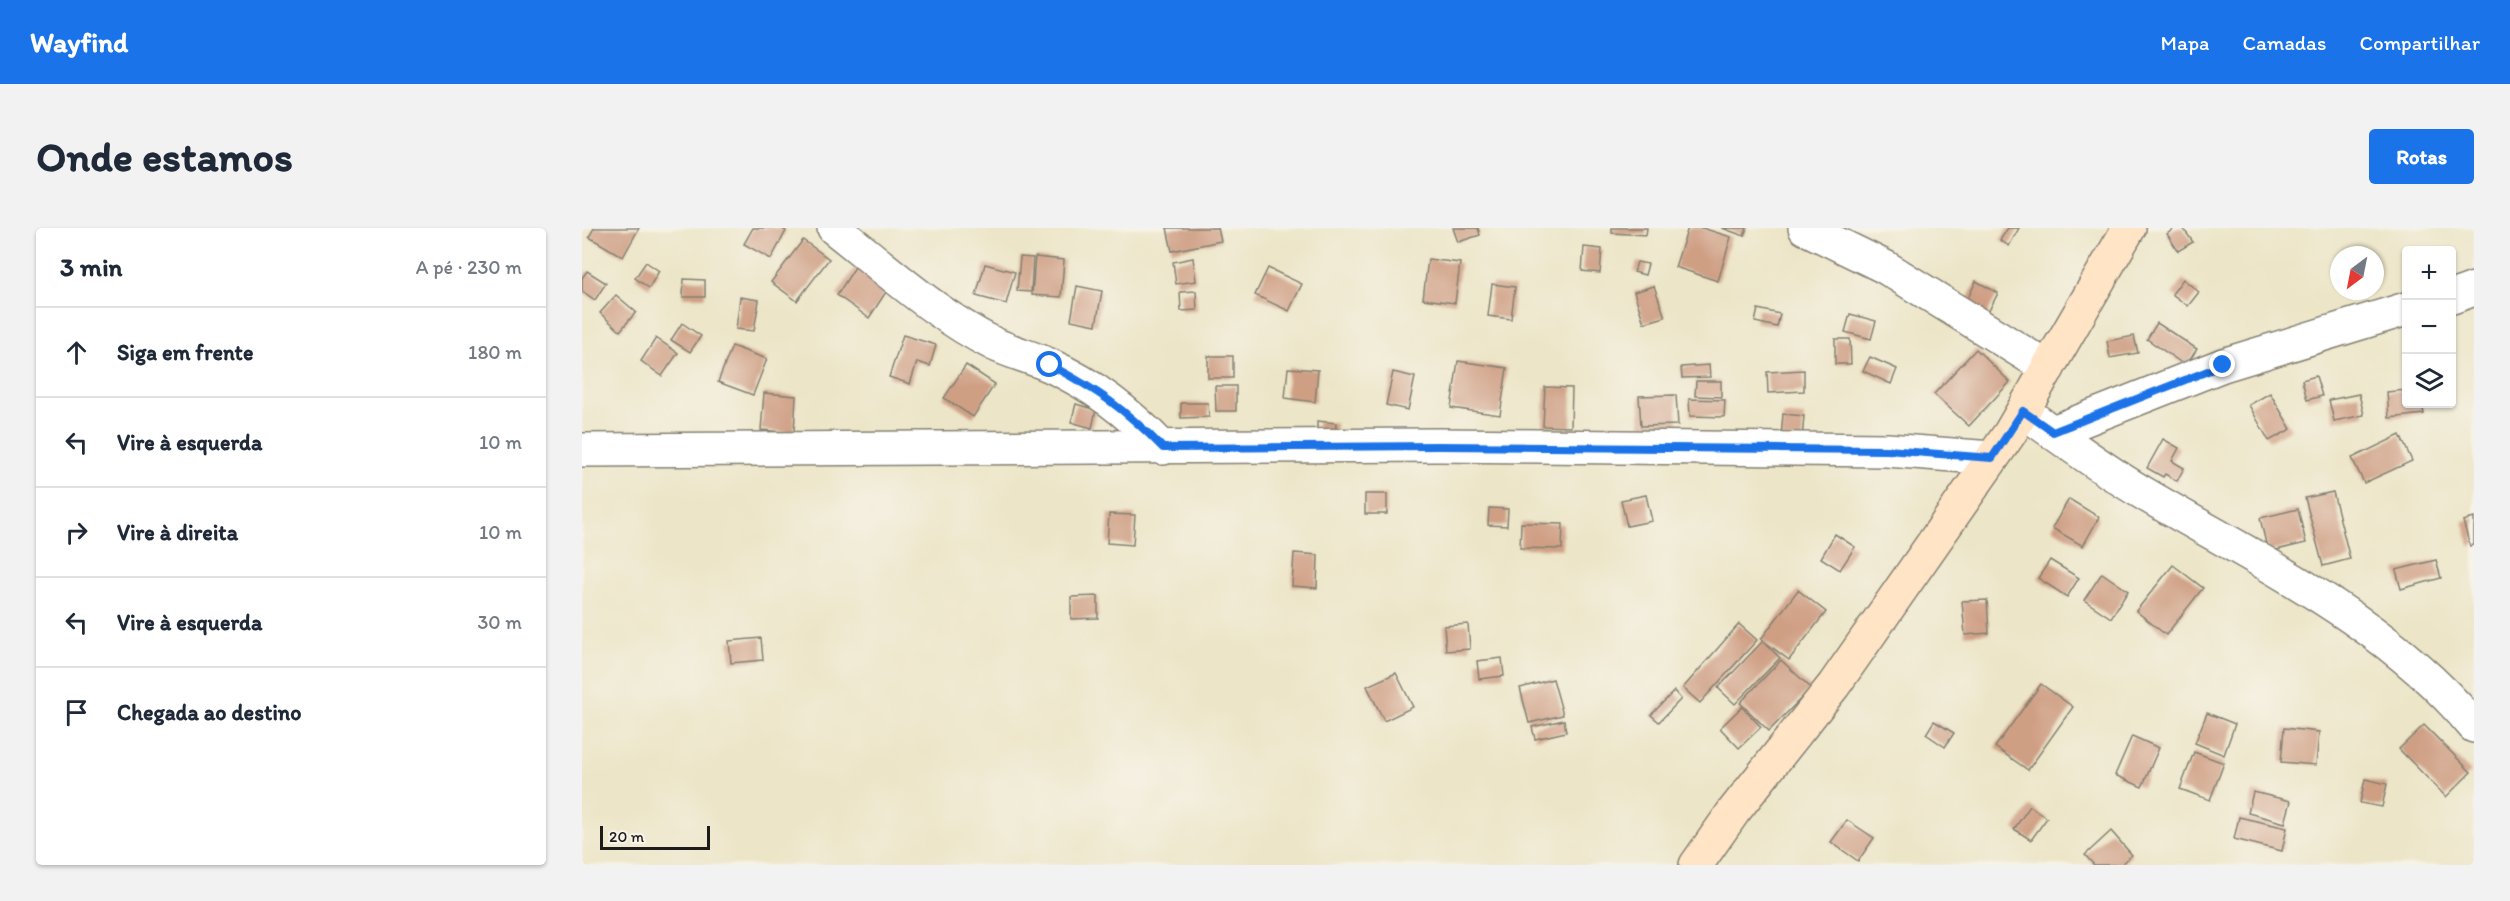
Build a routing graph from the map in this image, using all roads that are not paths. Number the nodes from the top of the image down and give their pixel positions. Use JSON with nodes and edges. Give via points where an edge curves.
{"nodes":[{"id":1,"x":834,"y":228,"type":"edge"},
{"id":2,"x":1806,"y":228,"type":"edge"},
{"id":3,"x":2129,"y":228,"type":"edge"},
{"id":4,"x":2474,"y":290,"type":"edge"},
{"id":5,"x":2456,"y":295,"type":"edge"},
{"id":6,"x":2402,"y":310,"type":"edge"},
{"id":7,"x":2048,"y":368,"type":"junction"},
{"id":8,"x":2023,"y":411,"type":"junction"},
{"id":9,"x":2053,"y":432,"type":"junction"},
{"id":10,"x":1163,"y":448,"type":"junction"},
{"id":11,"x":582,"y":450,"type":"edge"},
{"id":12,"x":1992,"y":458,"type":"junction"},
{"id":13,"x":2474,"y":726,"type":"edge"},
{"id":14,"x":1695,"y":865,"type":"edge"}],
"edges":[{"from":1,"to":10,"type":"street","via":[[955,320],[994,344],[1050,365],[1095,389],[1130,414]]},
{"from":2,"to":7,"type":"street","via":[[1885,267]]},
{"from":3,"to":7,"type":"street"},
{"from":4,"to":5,"type":"street"},
{"from":6,"to":9,"type":"street","via":[[2223,365]]},
{"from":7,"to":8,"type":"street"},
{"from":8,"to":9,"type":"street"},
{"from":8,"to":12,"type":"street"},
{"from":9,"to":13,"type":"street","via":[[2141,492],[2245,550],[2396,648]]},
{"from":10,"to":11,"type":"street"},
{"from":10,"to":12,"type":"street","via":[[1817,449]]},
{"from":12,"to":14,"type":"street","via":[[1834,685]]}]}
